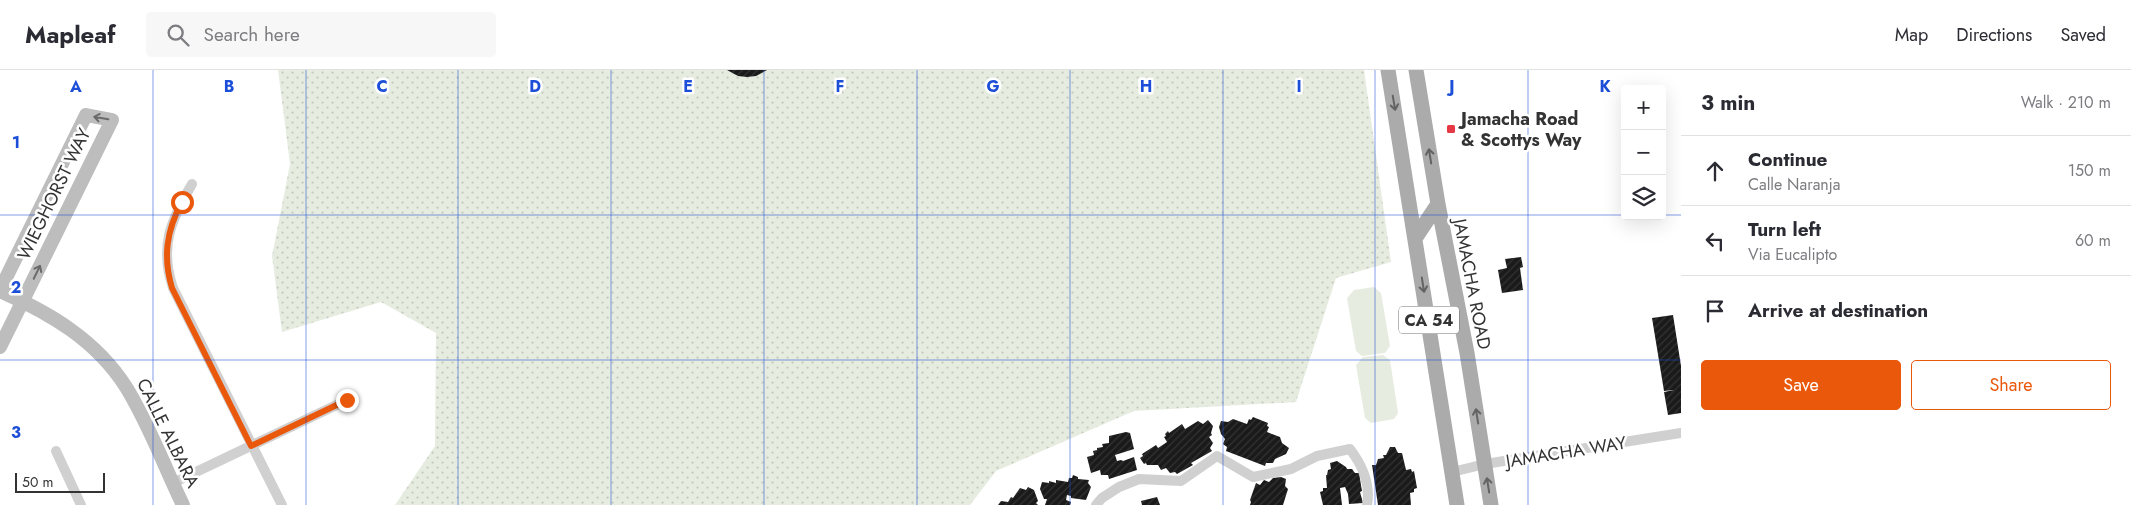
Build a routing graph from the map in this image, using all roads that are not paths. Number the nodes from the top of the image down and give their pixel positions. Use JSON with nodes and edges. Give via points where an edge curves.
{"nodes":[{"id":1,"x":1388,"y":70,"type":"edge"},
{"id":2,"x":1416,"y":70,"type":"edge"},
{"id":3,"x":192,"y":184,"type":"dead end"},
{"id":4,"x":1438,"y":204,"type":"junction"},
{"id":5,"x":1416,"y":237,"type":"junction"},
{"id":6,"x":0,"y":290,"type":"edge"},
{"id":7,"x":23,"y":301,"type":"junction"},
{"id":8,"x":0,"y":347,"type":"edge"},
{"id":9,"x":347,"y":400,"type":"dead end"},
{"id":10,"x":1681,"y":433,"type":"edge"},
{"id":11,"x":251,"y":446,"type":"junction"},
{"id":12,"x":56,"y":451,"type":"dead end"},
{"id":13,"x":1485,"y":464,"type":"junction"},
{"id":14,"x":1452,"y":472,"type":"junction"},
{"id":15,"x":172,"y":483,"type":"junction"},
{"id":16,"x":81,"y":505,"type":"edge"},
{"id":17,"x":183,"y":505,"type":"edge"},
{"id":18,"x":282,"y":505,"type":"edge"},
{"id":19,"x":1096,"y":505,"type":"edge"},
{"id":20,"x":1368,"y":505,"type":"edge"},
{"id":21,"x":1457,"y":505,"type":"edge"},
{"id":22,"x":1491,"y":505,"type":"edge"}],
"edges":[{"from":1,"to":5,"type":"main road","number":"CA 54","one_way":true},
{"from":4,"to":2,"type":"main road","name":"JAMACHA ROAD","number":"CA 54","one_way":true},
{"from":3,"to":11,"type":"street","via":[[170,226],[166,251],[168,274]]},
{"from":4,"to":5,"type":"main road"},
{"from":13,"to":4,"type":"main road","name":"JAMACHA ROAD","number":"CA 54","one_way":true},
{"from":5,"to":14,"type":"main road","number":"CA 54","one_way":true},
{"from":6,"to":7,"type":"street","name":"CALLE ALBARA"},
{"from":7,"to":6,"type":"street","name":"WIEGHORST WAY","one_way":true,"via":[[112,120],[86,116]]},
{"from":7,"to":8,"type":"street","name":"WIEGHORST WAY"},
{"from":7,"to":15,"type":"street","name":"CALLE ALBARA","via":[[82,338],[116,373],[135,401]]},
{"from":9,"to":11,"type":"street"},
{"from":10,"to":13,"type":"street","name":"JAMACHA WAY"},
{"from":11,"to":15,"type":"street"},
{"from":11,"to":18,"type":"street"},
{"from":12,"to":16,"type":"street"},
{"from":13,"to":14,"type":"street","name":"JAMACHA WAY"},
{"from":22,"to":13,"type":"main road","name":"JAMACHA ROAD","number":"CA 54","one_way":true},
{"from":14,"to":21,"type":"main road","number":"CA 54"},
{"from":15,"to":17,"type":"street","name":"CALLE ALBARA"},
{"from":19,"to":20,"type":"street","via":[[1119,487],[1139,479],[1181,481],[1217,456],[1253,477],[1291,469],[1317,456],[1350,448],[1366,477]]}]}
